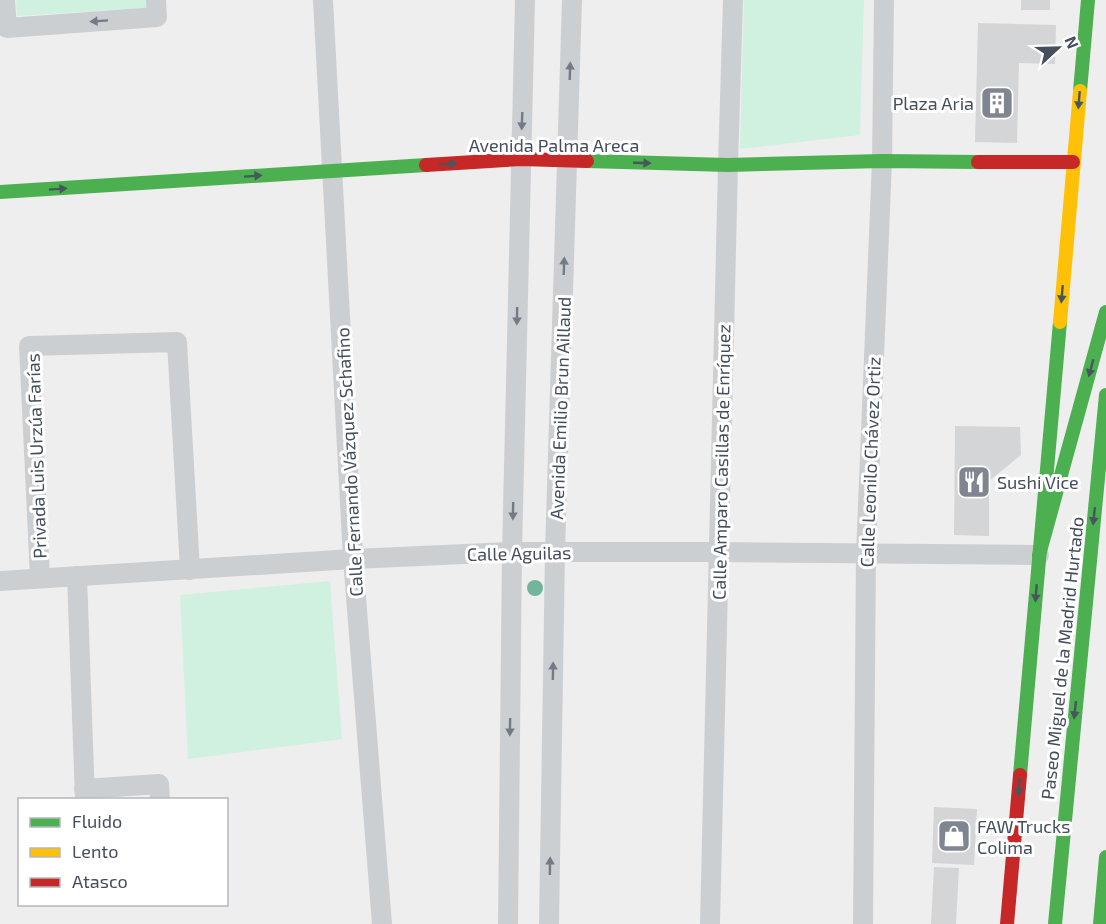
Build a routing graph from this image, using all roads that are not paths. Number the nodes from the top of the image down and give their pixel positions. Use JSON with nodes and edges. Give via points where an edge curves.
{"nodes":[{"id":1,"x":5,"y":0,"type":"edge"},
{"id":2,"x":156,"y":0,"type":"edge"},
{"id":3,"x":323,"y":0,"type":"edge"},
{"id":4,"x":525,"y":0,"type":"edge"},
{"id":5,"x":572,"y":0,"type":"edge"},
{"id":6,"x":734,"y":0,"type":"edge"},
{"id":7,"x":884,"y":0,"type":"edge"},
{"id":8,"x":1088,"y":0,"type":"edge"},
{"id":9,"x":521,"y":159,"type":"junction"},
{"id":10,"x":568,"y":160,"type":"junction"},
{"id":11,"x":882,"y":161,"type":"junction"},
{"id":12,"x":1073,"y":162,"type":"junction"},
{"id":13,"x":728,"y":165,"type":"junction"},
{"id":14,"x":332,"y":171,"type":"junction"},
{"id":15,"x":0,"y":192,"type":"edge"},
{"id":16,"x":1106,"y":312,"type":"edge"},
{"id":17,"x":1106,"y":395,"type":"edge"},
{"id":18,"x":512,"y":552,"type":"junction"},
{"id":19,"x":555,"y":552,"type":"junction"},
{"id":20,"x":719,"y":552,"type":"junction"},
{"id":21,"x":866,"y":554,"type":"junction"},
{"id":22,"x":1039,"y":555,"type":"junction"},
{"id":23,"x":353,"y":559,"type":"junction"},
{"id":24,"x":190,"y":570,"type":"junction"},
{"id":25,"x":77,"y":576,"type":"junction"},
{"id":26,"x":40,"y":578,"type":"junction"},
{"id":27,"x":0,"y":581,"type":"edge"},
{"id":28,"x":84,"y":794,"type":"edge"},
{"id":29,"x":160,"y":798,"type":"edge"},
{"id":30,"x":1106,"y":857,"type":"edge"},
{"id":31,"x":1059,"y":880,"type":"junction"},
{"id":32,"x":382,"y":924,"type":"edge"},
{"id":33,"x":508,"y":924,"type":"edge"},
{"id":34,"x":549,"y":924,"type":"edge"},
{"id":35,"x":710,"y":924,"type":"edge"},
{"id":36,"x":863,"y":924,"type":"edge"},
{"id":37,"x":1007,"y":924,"type":"edge"},
{"id":38,"x":1049,"y":924,"type":"edge"},
{"id":39,"x":1055,"y":924,"type":"edge"},
{"id":40,"x":1100,"y":924,"type":"edge"}],
"edges":[{"from":2,"to":1,"type":"street","one_way":true,"via":[[157,17],[7,28]]},
{"from":3,"to":14,"type":"street","name":"Calle Fernando Vázquez Schafino"},
{"from":4,"to":9,"type":"street","one_way":true},
{"from":10,"to":5,"type":"street","name":"Avenida Emilio Brun Aillaud","one_way":true},
{"from":6,"to":13,"type":"street","name":"Calle Amparo Casillas de Enríquez"},
{"from":7,"to":11,"type":"street","name":"Calle Leonilo Chávez Ortiz"},
{"from":8,"to":12,"type":"main road","one_way":true},
{"from":9,"to":10,"type":"main road","name":"Avenida Palma Areca"},
{"from":14,"to":9,"type":"main road","name":"Avenida Palma Areca","one_way":true},
{"from":9,"to":18,"type":"street","one_way":true},
{"from":10,"to":13,"type":"main road","name":"Avenida Palma Areca","one_way":true},
{"from":19,"to":10,"type":"street","name":"Avenida Emilio Brun Aillaud","one_way":true},
{"from":11,"to":12,"type":"main road","name":"Avenida Palma Areca"},
{"from":11,"to":13,"type":"main road","name":"Avenida Palma Areca"},
{"from":11,"to":21,"type":"street","name":"Calle Leonilo Chávez Ortiz"},
{"from":12,"to":22,"type":"main road","one_way":true},
{"from":13,"to":20,"type":"street","name":"Calle Amparo Casillas de Enríquez"},
{"from":15,"to":14,"type":"main road","name":"Avenida Palma Areca","one_way":true},
{"from":14,"to":23,"type":"street","name":"Calle Fernando Vázquez Schafino"},
{"from":16,"to":22,"type":"main road","one_way":true},
{"from":17,"to":31,"type":"main road","name":"Paseo Miguel de la Madrid Hurtado","one_way":true},
{"from":18,"to":19,"type":"street","name":"Calle Aguilas"},
{"from":18,"to":23,"type":"street","name":"Calle Aguilas"},
{"from":18,"to":33,"type":"street","one_way":true},
{"from":19,"to":20,"type":"street","name":"Calle Aguilas"},
{"from":34,"to":19,"type":"street","name":"Avenida Emilio Brun Aillaud","one_way":true},
{"from":20,"to":21,"type":"street","name":"Calle Aguilas"},
{"from":20,"to":35,"type":"street","name":"Calle Amparo Casillas de Enríquez"},
{"from":21,"to":22,"type":"street","name":"Calle Aguilas"},
{"from":21,"to":36,"type":"street","name":"Calle Leonilo Chávez Ortiz"},
{"from":22,"to":37,"type":"main road","one_way":true},
{"from":23,"to":24,"type":"street","name":"Calle Aguilas"},
{"from":23,"to":32,"type":"street","name":"Calle Fernando Vázquez Schafino"},
{"from":24,"to":25,"type":"street","name":"Calle Aguilas"},
{"from":24,"to":26,"type":"street","name":"Privada Luis Urzúa Farías","via":[[177,342],[29,346]]},
{"from":25,"to":26,"type":"street","name":"Calle Aguilas"},
{"from":25,"to":28,"type":"street"},
{"from":26,"to":27,"type":"street","name":"Calle Aguilas"},
{"from":28,"to":29,"type":"street","via":[[159,784]]},
{"from":30,"to":40,"type":"main road"},
{"from":31,"to":38,"type":"main road"},
{"from":31,"to":39,"type":"main road","name":"Paseo Miguel de la Madrid Hurtado"}]}
